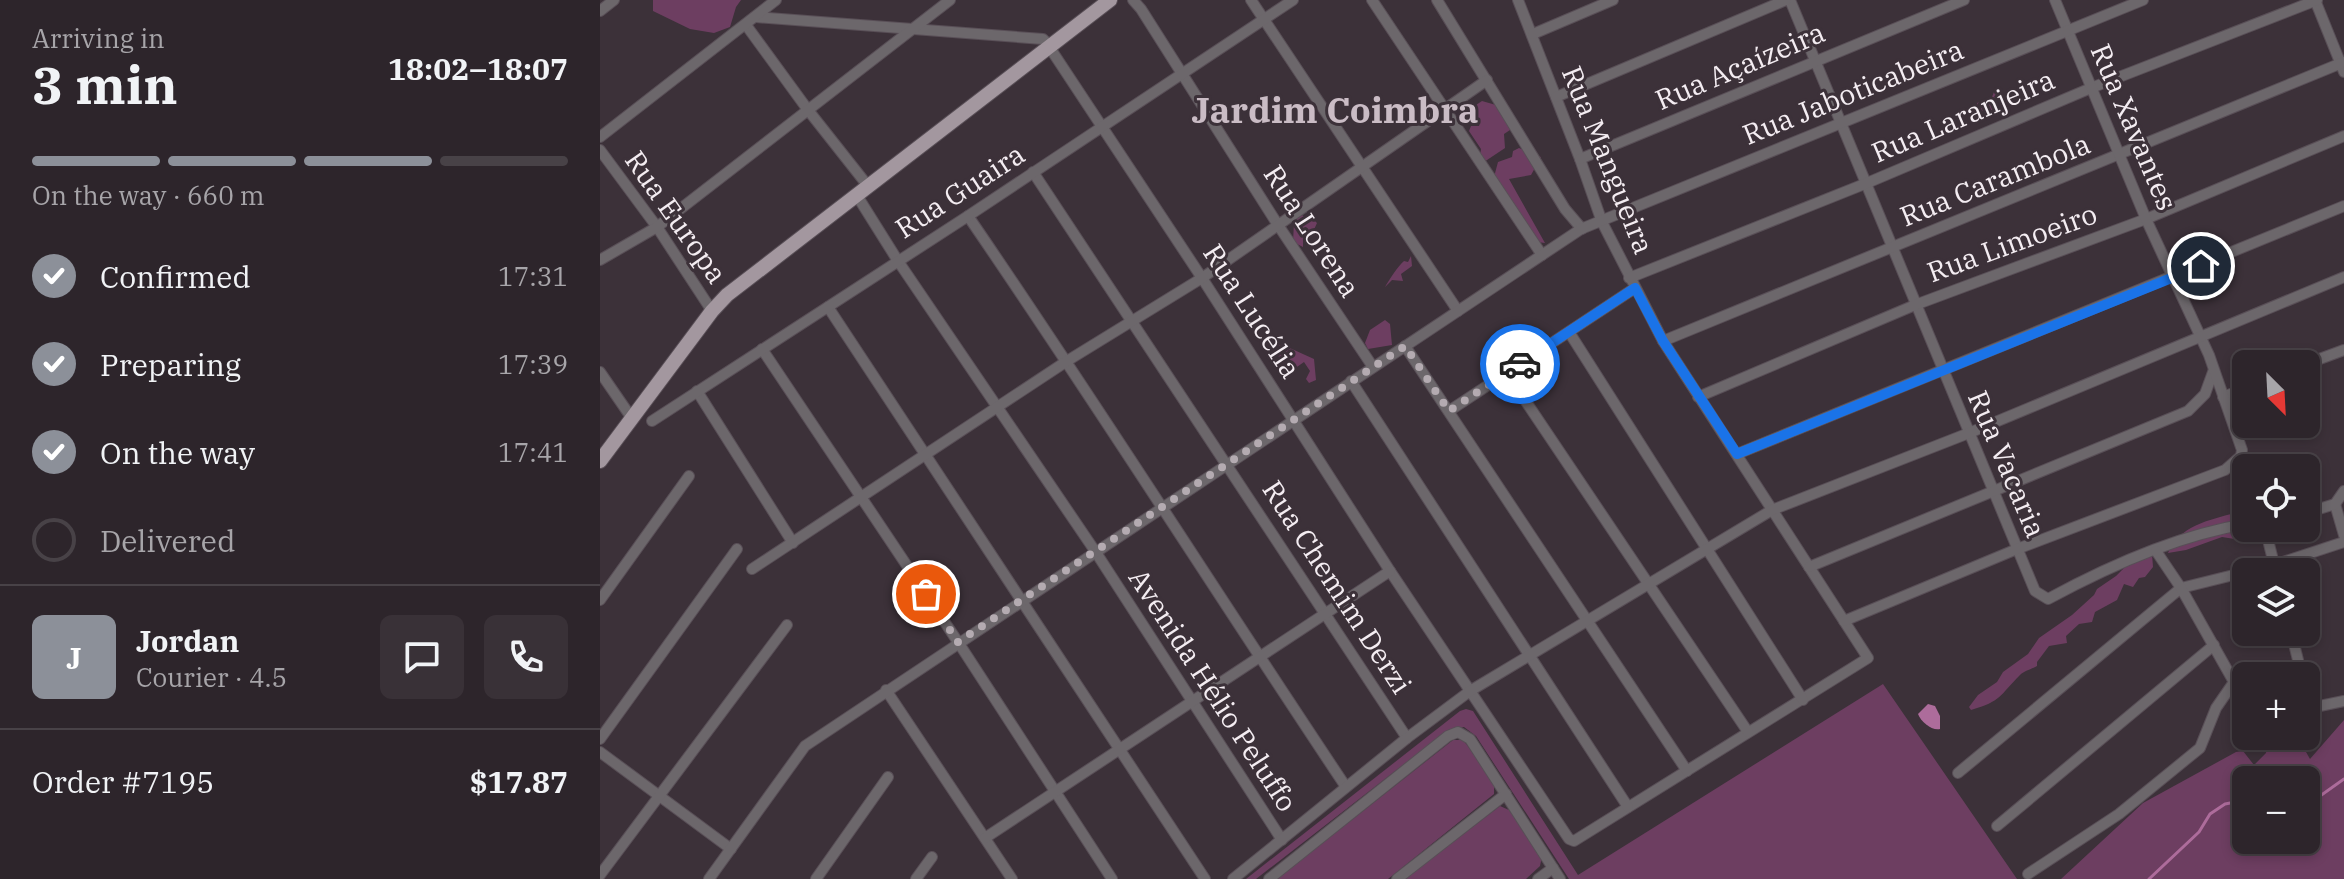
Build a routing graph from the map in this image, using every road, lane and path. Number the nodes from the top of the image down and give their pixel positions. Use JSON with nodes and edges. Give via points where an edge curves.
{"nodes":[{"id":1,"x":614,"y":0,"type":"edge"},
{"id":2,"x":776,"y":0,"type":"edge"},
{"id":3,"x":950,"y":0,"type":"edge"},
{"id":4,"x":1110,"y":0,"type":"edge"},
{"id":5,"x":1133,"y":0,"type":"edge"},
{"id":6,"x":1251,"y":0,"type":"edge"},
{"id":7,"x":1293,"y":0,"type":"edge"},
{"id":8,"x":1372,"y":0,"type":"edge"},
{"id":9,"x":1437,"y":0,"type":"edge"},
{"id":10,"x":1518,"y":0,"type":"edge"},
{"id":11,"x":1613,"y":0,"type":"edge"},
{"id":12,"x":1788,"y":0,"type":"edge"},
{"id":13,"x":1964,"y":0,"type":"edge"},
{"id":14,"x":2055,"y":0,"type":"edge"},
{"id":15,"x":2143,"y":0,"type":"edge"},
{"id":16,"x":2315,"y":0,"type":"edge"},
{"id":17,"x":600,"y":11,"type":"edge"},
{"id":18,"x":756,"y":17,"type":"junction"},
{"id":19,"x":1263,"y":18,"type":"junction"},
{"id":20,"x":746,"y":25,"type":"junction"},
{"id":21,"x":913,"y":30,"type":"junction"},
{"id":22,"x":2068,"y":31,"type":"junction"},
{"id":23,"x":1533,"y":34,"type":"junction"},
{"id":24,"x":1046,"y":43,"type":"junction"},
{"id":25,"x":1816,"y":60,"type":"junction"},
{"id":26,"x":2343,"y":66,"type":"edge"},
{"id":27,"x":1184,"y":73,"type":"junction"},
{"id":28,"x":1487,"y":80,"type":"junction"},
{"id":29,"x":2091,"y":88,"type":"junction"},
{"id":30,"x":1556,"y":97,"type":"junction"},
{"id":31,"x":1446,"y":108,"type":"junction"},
{"id":32,"x":808,"y":110,"type":"junction"},
{"id":33,"x":1841,"y":121,"type":"junction"},
{"id":34,"x":1103,"y":127,"type":"junction"},
{"id":35,"x":2344,"y":136,"type":"edge"},
{"id":36,"x":600,"y":137,"type":"edge"},
{"id":37,"x":600,"y":150,"type":"edge"},
{"id":38,"x":2120,"y":155,"type":"junction"},
{"id":39,"x":1580,"y":159,"type":"junction"},
{"id":40,"x":1362,"y":166,"type":"junction"},
{"id":41,"x":1033,"y":172,"type":"junction"},
{"id":42,"x":1867,"y":183,"type":"junction"},
{"id":43,"x":862,"y":190,"type":"junction"},
{"id":44,"x":2344,"y":206,"type":"edge"},
{"id":45,"x":968,"y":216,"type":"junction"},
{"id":46,"x":2146,"y":219,"type":"junction"},
{"id":47,"x":1602,"y":222,"type":"junction"},
{"id":48,"x":1278,"y":225,"type":"junction"},
{"id":49,"x":657,"y":227,"type":"junction"},
{"id":50,"x":1582,"y":229,"type":"junction"},
{"id":51,"x":1894,"y":247,"type":"junction"},
{"id":52,"x":1542,"y":255,"type":"junction"},
{"id":53,"x":600,"y":260,"type":"edge"},
{"id":54,"x":898,"y":261,"type":"junction"},
{"id":55,"x":2344,"y":277,"type":"edge"},
{"id":56,"x":1202,"y":278,"type":"junction"},
{"id":57,"x":2172,"y":278,"type":"junction"},
{"id":58,"x":1632,"y":283,"type":"junction"},
{"id":59,"x":1915,"y":305,"type":"junction"},
{"id":60,"x":828,"y":307,"type":"junction"},
{"id":61,"x":712,"y":311,"type":"junction"},
{"id":62,"x":1458,"y":311,"type":"junction"},
{"id":63,"x":1132,"y":321,"type":"junction"},
{"id":64,"x":1569,"y":332,"type":"junction"},
{"id":65,"x":2200,"y":335,"type":"junction"},
{"id":66,"x":1663,"y":341,"type":"junction"},
{"id":67,"x":1405,"y":346,"type":"junction"},
{"id":68,"x":762,"y":349,"type":"junction"},
{"id":69,"x":2344,"y":350,"type":"edge"},
{"id":70,"x":2320,"y":359,"type":"edge"},
{"id":71,"x":1067,"y":361,"type":"junction"},
{"id":72,"x":1373,"y":367,"type":"junction"},
{"id":73,"x":1942,"y":370,"type":"junction"},
{"id":74,"x":2214,"y":370,"type":"junction"},
{"id":75,"x":600,"y":372,"type":"edge"},
{"id":76,"x":1506,"y":372,"type":"junction"},
{"id":77,"x":1351,"y":381,"type":"junction"},
{"id":78,"x":697,"y":391,"type":"junction"},
{"id":79,"x":2232,"y":393,"type":"edge"},
{"id":80,"x":1698,"y":397,"type":"junction"},
{"id":81,"x":2223,"y":397,"type":"junction"},
{"id":82,"x":998,"y":408,"type":"junction"},
{"id":83,"x":1449,"y":411,"type":"junction"},
{"id":84,"x":631,"y":417,"type":"junction"},
{"id":85,"x":1293,"y":420,"type":"junction"},
{"id":86,"x":652,"y":421,"type":"dead end"},
{"id":87,"x":1969,"y":433,"type":"junction"},
{"id":88,"x":1737,"y":454,"type":"junction"},
{"id":89,"x":926,"y":455,"type":"junction"},
{"id":90,"x":600,"y":461,"type":"edge"},
{"id":91,"x":1227,"y":464,"type":"junction"},
{"id":92,"x":689,"y":476,"type":"dead end"},
{"id":93,"x":2344,"y":491,"type":"edge"},
{"id":94,"x":1993,"y":492,"type":"junction"},
{"id":95,"x":861,"y":498,"type":"junction"},
{"id":96,"x":2335,"y":504,"type":"junction"},
{"id":97,"x":1161,"y":508,"type":"junction"},
{"id":98,"x":2320,"y":509,"type":"edge"},
{"id":99,"x":1772,"y":510,"type":"junction"},
{"id":100,"x":2232,"y":527,"type":"edge"},
{"id":101,"x":2344,"y":535,"type":"edge"},
{"id":102,"x":2344,"y":542,"type":"edge"},
{"id":103,"x":793,"y":543,"type":"junction"},
{"id":104,"x":1704,"y":548,"type":"junction"},
{"id":105,"x":737,"y":549,"type":"dead end"},
{"id":106,"x":2017,"y":549,"type":"junction"},
{"id":107,"x":1095,"y":551,"type":"junction"},
{"id":108,"x":2156,"y":551,"type":"junction"},
{"id":109,"x":2302,"y":558,"type":"edge"},
{"id":110,"x":1809,"y":567,"type":"junction"},
{"id":111,"x":752,"y":569,"type":"dead end"},
{"id":112,"x":1390,"y":571,"type":"junction"},
{"id":113,"x":2232,"y":577,"type":"edge"},
{"id":114,"x":1648,"y":584,"type":"junction"},
{"id":115,"x":2181,"y":588,"type":"junction"},
{"id":116,"x":600,"y":600,"type":"edge"},
{"id":117,"x":1021,"y":600,"type":"junction"},
{"id":118,"x":1326,"y":614,"type":"junction"},
{"id":119,"x":1588,"y":620,"type":"junction"},
{"id":120,"x":1844,"y":621,"type":"junction"},
{"id":121,"x":787,"y":625,"type":"dead end"},
{"id":122,"x":958,"y":642,"type":"junction"},
{"id":123,"x":2214,"y":645,"type":"junction"},
{"id":124,"x":1529,"y":655,"type":"junction"},
{"id":125,"x":1260,"y":657,"type":"junction"},
{"id":126,"x":2232,"y":678,"type":"edge"},
{"id":127,"x":2232,"y":685,"type":"edge"},
{"id":128,"x":886,"y":690,"type":"junction"},
{"id":129,"x":1470,"y":691,"type":"junction"},
{"id":130,"x":1803,"y":700,"type":"junction"},
{"id":131,"x":2344,"y":701,"type":"edge"},
{"id":132,"x":1192,"y":702,"type":"junction"},
{"id":133,"x":2320,"y":704,"type":"edge"},
{"id":134,"x":1748,"y":732,"type":"junction"},
{"id":135,"x":1407,"y":738,"type":"junction"},
{"id":136,"x":600,"y":739,"type":"edge"},
{"id":137,"x":1121,"y":749,"type":"junction"},
{"id":138,"x":600,"y":752,"type":"edge"},
{"id":139,"x":1687,"y":771,"type":"junction"},
{"id":140,"x":1958,"y":773,"type":"dead end"},
{"id":141,"x":888,"y":777,"type":"dead end"},
{"id":142,"x":1346,"y":787,"type":"junction"},
{"id":143,"x":1054,"y":793,"type":"junction"},
{"id":144,"x":1506,"y":794,"type":"junction"},
{"id":145,"x":658,"y":795,"type":"junction"},
{"id":146,"x":1628,"y":807,"type":"junction"},
{"id":147,"x":1997,"y":826,"type":"dead end"},
{"id":148,"x":985,"y":838,"type":"junction"},
{"id":149,"x":1282,"y":840,"type":"junction"},
{"id":150,"x":731,"y":849,"type":"junction"},
{"id":151,"x":932,"y":857,"type":"dead end"},
{"id":152,"x":1553,"y":868,"type":"junction"},
{"id":153,"x":2028,"y":874,"type":"dead end"},
{"id":154,"x":600,"y":875,"type":"edge"},
{"id":155,"x":709,"y":879,"type":"edge"},
{"id":156,"x":816,"y":879,"type":"edge"},
{"id":157,"x":916,"y":879,"type":"edge"},
{"id":158,"x":1012,"y":879,"type":"edge"},
{"id":159,"x":1112,"y":879,"type":"edge"},
{"id":160,"x":1205,"y":879,"type":"edge"},
{"id":161,"x":1233,"y":879,"type":"edge"},
{"id":162,"x":1269,"y":879,"type":"edge"},
{"id":163,"x":1397,"y":879,"type":"edge"},
{"id":164,"x":1538,"y":879,"type":"edge"},
{"id":165,"x":1560,"y":879,"type":"edge"}],
"edges":[{"from":1,"to":17,"type":"street"},
{"from":2,"to":18,"type":"street"},
{"from":3,"to":21,"type":"street"},
{"from":4,"to":24,"type":"main road"},
{"from":5,"to":27,"type":"street","name":"Rua Lorena"},
{"from":6,"to":19,"type":"street"},
{"from":7,"to":19,"type":"street","name":"Rua Guaira"},
{"from":8,"to":31,"type":"street"},
{"from":9,"to":28,"type":"street"},
{"from":10,"to":23,"type":"street","name":"Rua Mangueira"},
{"from":11,"to":23,"type":"street"},
{"from":12,"to":25,"type":"street","name":"Rua Vacaria"},
{"from":12,"to":30,"type":"street"},
{"from":13,"to":25,"type":"street","name":"Rua Açaízeira"},
{"from":14,"to":22,"type":"street","name":"Rua Xavantes"},
{"from":15,"to":22,"type":"street","name":"Rua Jaboticabeira"},
{"from":16,"to":26,"type":"street"},
{"from":16,"to":29,"type":"street","name":"Rua Laranjeira"},
{"from":18,"to":20,"type":"street"},
{"from":18,"to":21,"type":"street"},
{"from":19,"to":27,"type":"street","name":"Rua Guaira"},
{"from":19,"to":40,"type":"street"},
{"from":20,"to":32,"type":"street","name":"Avenida Hélio Peluffo"},
{"from":20,"to":36,"type":"street"},
{"from":21,"to":24,"type":"street"},
{"from":21,"to":32,"type":"street"},
{"from":22,"to":29,"type":"street","name":"Rua Xavantes"},
{"from":22,"to":33,"type":"street","name":"Rua Jaboticabeira"},
{"from":23,"to":30,"type":"street","name":"Rua Mangueira"},
{"from":24,"to":34,"type":"street","name":"Rua Lucélia"},
{"from":24,"to":43,"type":"main road"},
{"from":25,"to":33,"type":"street","name":"Rua Vacaria"},
{"from":25,"to":39,"type":"street","name":"Rua Açaízeira"},
{"from":26,"to":38,"type":"street","name":"Rua Carambola"},
{"from":27,"to":34,"type":"street","name":"Rua Guaira"},
{"from":27,"to":48,"type":"street","name":"Rua Lorena"},
{"from":28,"to":31,"type":"street"},
{"from":28,"to":50,"type":"street"},
{"from":29,"to":38,"type":"street","name":"Rua Xavantes"},
{"from":29,"to":42,"type":"street","name":"Rua Laranjeira"},
{"from":30,"to":39,"type":"street","name":"Rua Mangueira"},
{"from":31,"to":40,"type":"street"},
{"from":31,"to":52,"type":"street"},
{"from":32,"to":43,"type":"street","name":"Avenida Hélio Peluffo"},
{"from":32,"to":49,"type":"street"},
{"from":33,"to":42,"type":"street","name":"Rua Vacaria"},
{"from":33,"to":47,"type":"street","name":"Rua Jaboticabeira"},
{"from":34,"to":41,"type":"street","name":"Rua Guaira"},
{"from":34,"to":56,"type":"street","name":"Rua Lucélia"},
{"from":35,"to":46,"type":"street","name":"Rua Limoeiro"},
{"from":37,"to":49,"type":"street","name":"Rua Europa"},
{"from":38,"to":46,"type":"street","name":"Rua Xavantes"},
{"from":38,"to":51,"type":"street","name":"Rua Carambola"},
{"from":39,"to":47,"type":"street","name":"Rua Mangueira"},
{"from":40,"to":48,"type":"street"},
{"from":40,"to":62,"type":"street"},
{"from":41,"to":45,"type":"street","name":"Rua Guaira"},
{"from":41,"to":63,"type":"street","name":"Rua Chemim Derzi"},
{"from":42,"to":51,"type":"street","name":"Rua Vacaria"},
{"from":42,"to":58,"type":"street","name":"Rua Laranjeira"},
{"from":43,"to":54,"type":"street","name":"Avenida Hélio Peluffo"},
{"from":43,"to":61,"type":"main road"},
{"from":44,"to":57,"type":"street"},
{"from":45,"to":54,"type":"street","name":"Rua Guaira"},
{"from":45,"to":71,"type":"street"},
{"from":46,"to":57,"type":"street","name":"Rua Xavantes"},
{"from":46,"to":59,"type":"street","name":"Rua Limoeiro"},
{"from":47,"to":50,"type":"street","name":"Rua Jaboticabeira"},
{"from":47,"to":58,"type":"street","name":"Rua Mangueira"},
{"from":48,"to":56,"type":"street"},
{"from":48,"to":72,"type":"street","name":"Rua Lorena"},
{"from":49,"to":53,"type":"street"},
{"from":49,"to":61,"type":"street","name":"Rua Europa"},
{"from":50,"to":52,"type":"street","name":"Rua Jaboticabeira"},
{"from":51,"to":59,"type":"street","name":"Rua Vacaria"},
{"from":51,"to":66,"type":"street","name":"Rua Carambola"},
{"from":52,"to":62,"type":"street","name":"Rua Jaboticabeira"},
{"from":54,"to":60,"type":"street","name":"Rua Guaira"},
{"from":54,"to":82,"type":"street","name":"Avenida Hélio Peluffo"},
{"from":55,"to":65,"type":"street"},
{"from":56,"to":63,"type":"street"},
{"from":56,"to":85,"type":"street","name":"Rua Lucélia"},
{"from":57,"to":65,"type":"street","name":"Rua Xavantes"},
{"from":57,"to":73,"type":"street"},
{"from":58,"to":64,"type":"street","name":"Rua Laranjeira"},
{"from":58,"to":66,"type":"street","name":"Rua Mangueira"},
{"from":59,"to":73,"type":"street","name":"Rua Vacaria"},
{"from":59,"to":80,"type":"street","name":"Rua Limoeiro"},
{"from":60,"to":68,"type":"street","name":"Rua Guaira"},
{"from":60,"to":89,"type":"street"},
{"from":61,"to":84,"type":"main road"},
{"from":62,"to":67,"type":"street","name":"Rua Jaboticabeira"},
{"from":63,"to":71,"type":"street"},
{"from":63,"to":91,"type":"street","name":"Rua Chemim Derzi"},
{"from":64,"to":76,"type":"street","name":"Rua Laranjeira"},
{"from":64,"to":104,"type":"street"},
{"from":65,"to":74,"type":"street","name":"Rua Xavantes"},
{"from":65,"to":87,"type":"street"},
{"from":66,"to":80,"type":"street","name":"Rua Mangueira"},
{"from":67,"to":72,"type":"street","name":"Rua Jaboticabeira"},
{"from":67,"to":83,"type":"street"},
{"from":68,"to":78,"type":"street","name":"Rua Guaira"},
{"from":68,"to":95,"type":"street"},
{"from":69,"to":70,"type":"street"},
{"from":71,"to":82,"type":"street"},
{"from":71,"to":97,"type":"street"},
{"from":72,"to":77,"type":"street","name":"Rua Jaboticabeira"},
{"from":73,"to":87,"type":"street","name":"Rua Vacaria"},
{"from":73,"to":88,"type":"street"},
{"from":74,"to":81,"type":"street","name":"Rua Xavantes"},
{"from":74,"to":94,"type":"street","via":[[2205,394],[2188,411]]},
{"from":75,"to":84,"type":"street"},
{"from":76,"to":83,"type":"street","name":"Rua Laranjeira"},
{"from":76,"to":114,"type":"street"},
{"from":77,"to":85,"type":"street","name":"Rua Jaboticabeira"},
{"from":77,"to":124,"type":"street"},
{"from":78,"to":86,"type":"street","name":"Rua Guaira"},
{"from":78,"to":103,"type":"street"},
{"from":79,"to":81,"type":"street"},
{"from":80,"to":88,"type":"street","name":"Rua Mangueira"},
{"from":81,"to":106,"type":"street","name":"Rua Xavantes","via":[[2242,450],[2238,462]]},
{"from":82,"to":89,"type":"street"},
{"from":82,"to":107,"type":"street","name":"Avenida Hélio Peluffo"},
{"from":83,"to":119,"type":"street"},
{"from":84,"to":90,"type":"main road"},
{"from":85,"to":91,"type":"street","name":"Rua Jaboticabeira"},
{"from":85,"to":112,"type":"street","name":"Rua Lucélia"},
{"from":87,"to":94,"type":"street","name":"Rua Vacaria"},
{"from":87,"to":99,"type":"street"},
{"from":88,"to":99,"type":"street","name":"Rua Mangueira"},
{"from":89,"to":95,"type":"street"},
{"from":89,"to":117,"type":"street"},
{"from":91,"to":97,"type":"street","name":"Rua Jaboticabeira"},
{"from":91,"to":118,"type":"street","name":"Rua Chemim Derzi"},
{"from":92,"to":116,"type":"street"},
{"from":93,"to":96,"type":"street"},
{"from":94,"to":106,"type":"street","name":"Rua Vacaria"},
{"from":94,"to":110,"type":"street"},
{"from":95,"to":103,"type":"street"},
{"from":95,"to":122,"type":"street"},
{"from":96,"to":98,"type":"street"},
{"from":96,"to":101,"type":"street"},
{"from":97,"to":107,"type":"street","name":"Rua Jaboticabeira"},
{"from":97,"to":125,"type":"street"},
{"from":99,"to":104,"type":"street"},
{"from":99,"to":110,"type":"street","name":"Rua Mangueira"},
{"from":100,"to":108,"type":"street"},
{"from":102,"to":109,"type":"street"},
{"from":103,"to":111,"type":"street"},
{"from":104,"to":114,"type":"street"},
{"from":104,"to":130,"type":"street"},
{"from":105,"to":136,"type":"street"},
{"from":106,"to":108,"type":"street","name":"Rua Vacaria","via":[[2035,591],[2048,599],[2130,558]]},
{"from":106,"to":120,"type":"street"},
{"from":107,"to":117,"type":"street","name":"Rua Jaboticabeira"},
{"from":107,"to":132,"type":"street","name":"Avenida Hélio Peluffo"},
{"from":108,"to":115,"type":"street"},
{"from":110,"to":120,"type":"street","name":"Rua Mangueira"},
{"from":112,"to":118,"type":"street"},
{"from":112,"to":129,"type":"street","name":"Rua Lucélia"},
{"from":113,"to":115,"type":"street"},
{"from":114,"to":119,"type":"street"},
{"from":114,"to":134,"type":"street"},
{"from":115,"to":123,"type":"street"},
{"from":115,"to":140,"type":"street"},
{"from":117,"to":122,"type":"street","name":"Rua Jaboticabeira"},
{"from":117,"to":137,"type":"street"},
{"from":118,"to":125,"type":"street"},
{"from":118,"to":135,"type":"street","name":"Rua Chemim Derzi"},
{"from":119,"to":124,"type":"street"},
{"from":119,"to":139,"type":"street"},
{"from":120,"to":130,"type":"street","name":"Rua Mangueira","via":[[1868,658]]},
{"from":121,"to":145,"type":"street"},
{"from":122,"to":128,"type":"street","name":"Rua Jaboticabeira"},
{"from":122,"to":143,"type":"street"},
{"from":123,"to":126,"type":"street"},
{"from":123,"to":147,"type":"street"},
{"from":124,"to":129,"type":"street"},
{"from":124,"to":146,"type":"street"},
{"from":125,"to":132,"type":"street"},
{"from":125,"to":142,"type":"street"},
{"from":127,"to":153,"type":"street","via":[[2200,748],[2119,814]]},
{"from":128,"to":148,"type":"street"},
{"from":128,"to":150,"type":"street","name":"Rua Jaboticabeira","via":[[805,746]]},
{"from":129,"to":135,"type":"street"},
{"from":129,"to":146,"type":"street","name":"Rua Lucélia","via":[[1569,839],[1578,839]]},
{"from":130,"to":134,"type":"street"},
{"from":131,"to":133,"type":"street"},
{"from":132,"to":137,"type":"street"},
{"from":132,"to":149,"type":"street","name":"Avenida Hélio Peluffo"},
{"from":134,"to":139,"type":"street"},
{"from":135,"to":142,"type":"street"},
{"from":137,"to":143,"type":"street"},
{"from":137,"to":160,"type":"street"},
{"from":138,"to":145,"type":"street"},
{"from":139,"to":146,"type":"street"},
{"from":141,"to":156,"type":"street"},
{"from":142,"to":149,"type":"street"},
{"from":143,"to":148,"type":"street"},
{"from":143,"to":159,"type":"street"},
{"from":144,"to":152,"type":"street"},
{"from":144,"to":162,"type":"street","via":[[1470,739],[1458,732]]},
{"from":144,"to":163,"type":"street"},
{"from":145,"to":150,"type":"street"},
{"from":145,"to":154,"type":"street"},
{"from":148,"to":158,"type":"street"},
{"from":149,"to":161,"type":"street"},
{"from":150,"to":155,"type":"street","name":"Rua Jaboticabeira"},
{"from":151,"to":157,"type":"street"},
{"from":152,"to":164,"type":"street"},
{"from":152,"to":165,"type":"street"}]}
